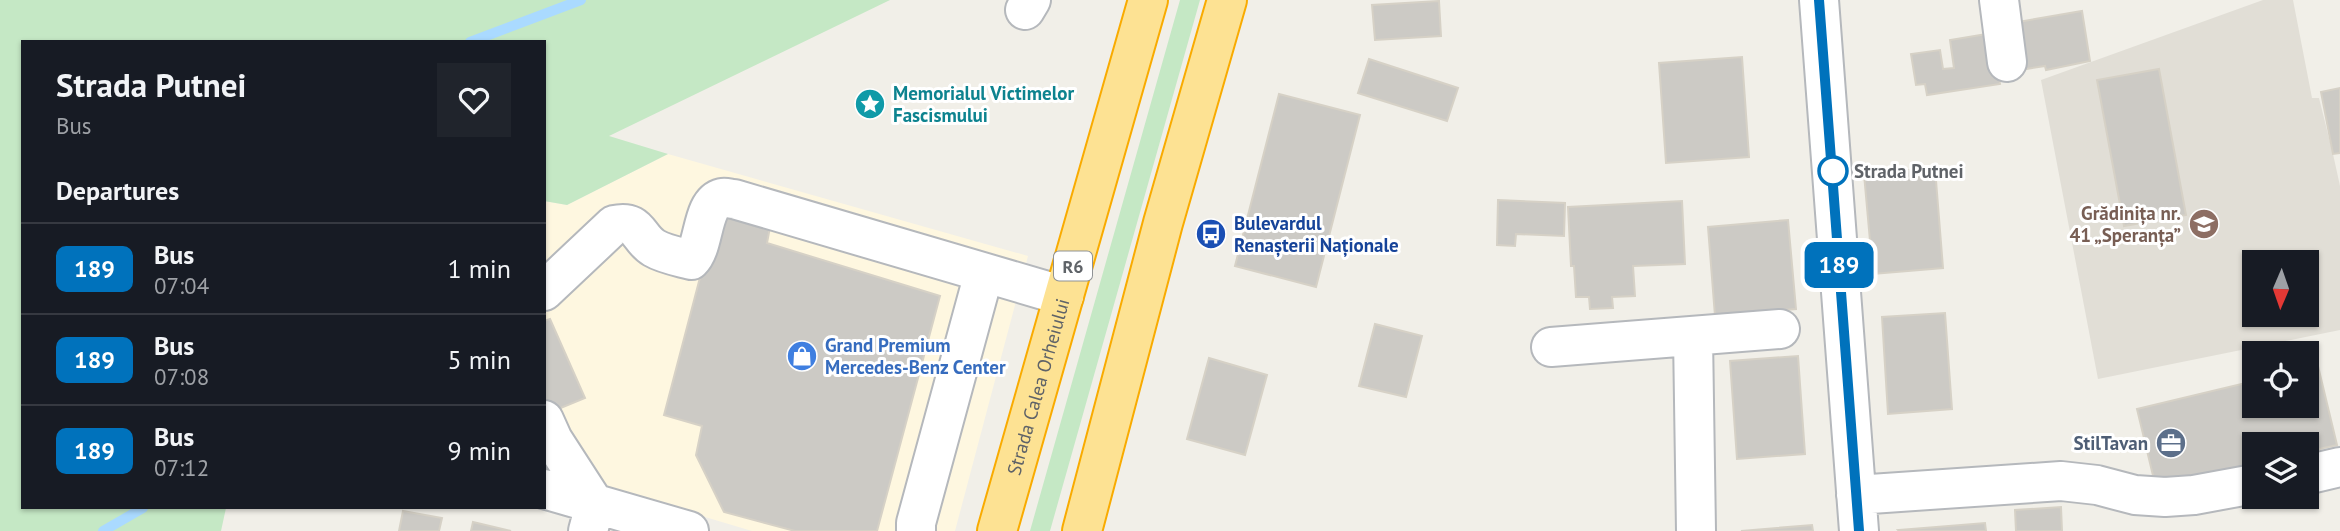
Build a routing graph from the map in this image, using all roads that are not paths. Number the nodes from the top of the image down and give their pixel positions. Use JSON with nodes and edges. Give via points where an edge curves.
{"nodes":[{"id":1,"x":1148,"y":0,"type":"edge"},
{"id":2,"x":1227,"y":0,"type":"edge"},
{"id":3,"x":1819,"y":0,"type":"edge"},
{"id":4,"x":2000,"y":0,"type":"edge"},
{"id":5,"x":2007,"y":62,"type":"dead end"},
{"id":6,"x":984,"y":273,"type":"junction"},
{"id":7,"x":546,"y":289,"type":"edge"},
{"id":8,"x":1064,"y":296,"type":"junction"},
{"id":9,"x":1780,"y":328,"type":"dead end"},
{"id":10,"x":1693,"y":336,"type":"junction"},
{"id":11,"x":1550,"y":347,"type":"dead end"},
{"id":12,"x":546,"y":424,"type":"edge"},
{"id":13,"x":2340,"y":467,"type":"edge"},
{"id":14,"x":2319,"y":472,"type":"edge"},
{"id":15,"x":2242,"y":486,"type":"edge"},
{"id":16,"x":546,"y":490,"type":"edge"},
{"id":17,"x":1857,"y":513,"type":"edge"},
{"id":18,"x":592,"y":518,"type":"edge"},
{"id":19,"x":689,"y":531,"type":"edge"},
{"id":20,"x":916,"y":531,"type":"edge"},
{"id":21,"x":997,"y":531,"type":"edge"},
{"id":22,"x":1082,"y":531,"type":"edge"},
{"id":23,"x":1696,"y":531,"type":"edge"}],
"edges":[{"from":1,"to":8,"type":"highway","name":"Strada Calea Orheiului","number":"R6"},
{"from":2,"to":22,"type":"highway"},
{"from":3,"to":17,"type":"street"},
{"from":4,"to":5,"type":"street"},
{"from":6,"to":7,"type":"street","via":[[722,198],[708,214],[697,254],[691,260],[653,248],[635,227],[623,223],[614,225]]},
{"from":6,"to":8,"type":"street"},
{"from":6,"to":20,"type":"street"},
{"from":8,"to":21,"type":"highway","name":"Strada Calea Orheiului","number":"R6"},
{"from":9,"to":10,"type":"street"},
{"from":10,"to":11,"type":"street"},
{"from":10,"to":23,"type":"street"},
{"from":12,"to":18,"type":"street"},
{"from":13,"to":14,"type":"street"},
{"from":15,"to":17,"type":"street","via":[[2165,497],[2062,481]]},
{"from":16,"to":18,"type":"street"},
{"from":18,"to":19,"type":"street"}]}
